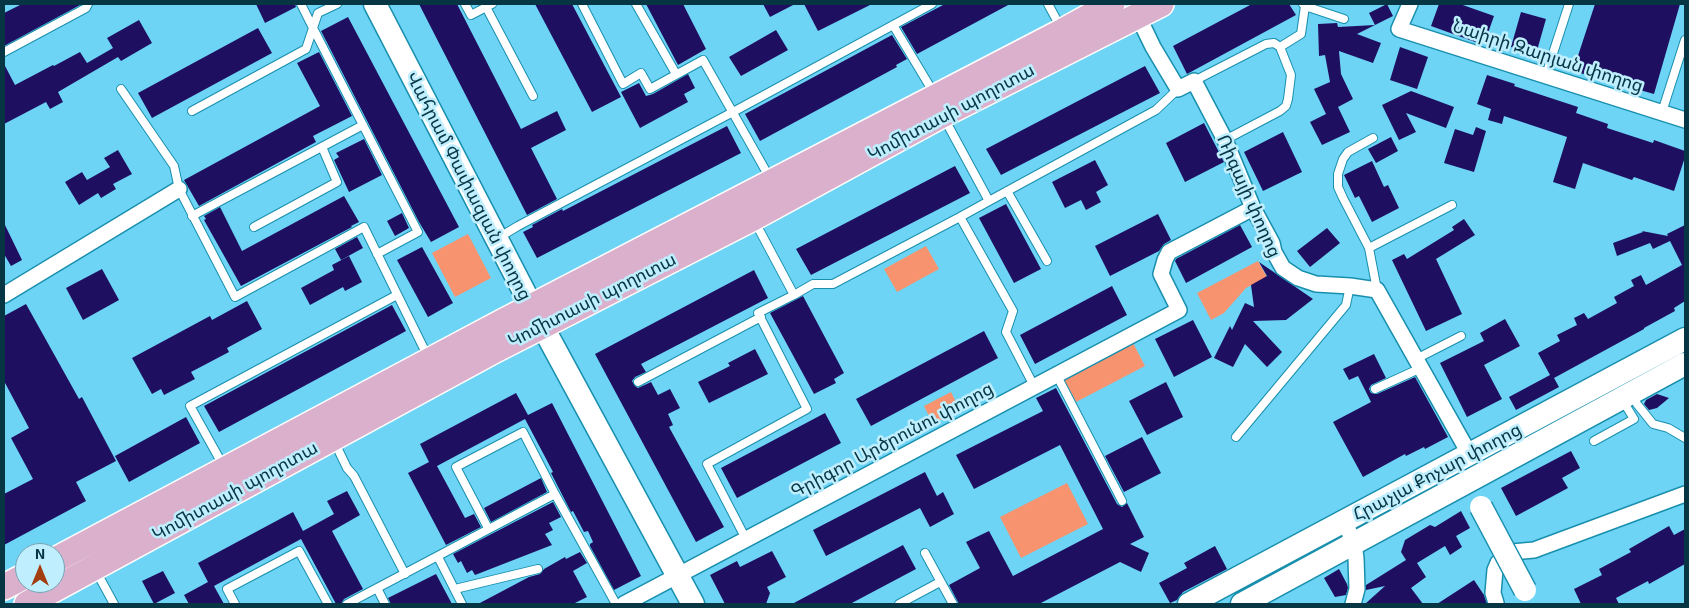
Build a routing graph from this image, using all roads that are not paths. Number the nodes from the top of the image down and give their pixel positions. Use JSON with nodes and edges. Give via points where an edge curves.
{"nodes":[{"id":1,"x":88,"y":4,"type":"edge"},
{"id":2,"x":301,"y":4,"type":"edge"},
{"id":3,"x":337,"y":4,"type":"edge"},
{"id":4,"x":375,"y":4,"type":"edge"},
{"id":5,"x":465,"y":4,"type":"edge"},
{"id":6,"x":582,"y":4,"type":"edge"},
{"id":7,"x":636,"y":4,"type":"edge"},
{"id":8,"x":932,"y":4,"type":"edge"},
{"id":9,"x":1048,"y":4,"type":"edge"},
{"id":10,"x":1112,"y":4,"type":"edge"},
{"id":11,"x":1161,"y":4,"type":"edge"},
{"id":12,"x":1410,"y":4,"type":"edge"},
{"id":13,"x":1569,"y":4,"type":"edge"},
{"id":14,"x":1304,"y":5,"type":"edge"},
{"id":15,"x":489,"y":6,"type":"edge"},
{"id":16,"x":1138,"y":16,"type":"junction"},
{"id":17,"x":1344,"y":19,"type":"dead end"},
{"id":18,"x":893,"y":25,"type":"junction"},
{"id":19,"x":313,"y":28,"type":"junction"},
{"id":20,"x":1063,"y":31,"type":"junction"},
{"id":21,"x":1685,"y":40,"type":"edge"},
{"id":22,"x":1280,"y":46,"type":"junction"},
{"id":23,"x":4,"y":52,"type":"edge"},
{"id":24,"x":676,"y":74,"type":"junction"},
{"id":25,"x":1546,"y":76,"type":"junction"},
{"id":26,"x":1194,"y":81,"type":"junction"},
{"id":27,"x":121,"y":90,"type":"dead end"},
{"id":28,"x":1178,"y":90,"type":"junction"},
{"id":29,"x":533,"y":96,"type":"dead end"},
{"id":30,"x":939,"y":106,"type":"junction"},
{"id":31,"x":192,"y":111,"type":"dead end"},
{"id":32,"x":733,"y":112,"type":"junction"},
{"id":33,"x":1662,"y":112,"type":"junction"},
{"id":34,"x":1685,"y":120,"type":"edge"},
{"id":35,"x":363,"y":125,"type":"junction"},
{"id":36,"x":1373,"y":138,"type":"dead end"},
{"id":37,"x":1225,"y":140,"type":"junction"},
{"id":38,"x":322,"y":147,"type":"junction"},
{"id":39,"x":772,"y":181,"type":"junction"},
{"id":40,"x":179,"y":189,"type":"junction"},
{"id":41,"x":1008,"y":191,"type":"junction"},
{"id":42,"x":989,"y":201,"type":"junction"},
{"id":43,"x":1452,"y":205,"type":"dead end"},
{"id":44,"x":1253,"y":208,"type":"junction"},
{"id":45,"x":192,"y":216,"type":"junction"},
{"id":46,"x":960,"y":217,"type":"junction"},
{"id":47,"x":753,"y":218,"type":"junction"},
{"id":48,"x":254,"y":227,"type":"dead end"},
{"id":49,"x":496,"y":239,"type":"junction"},
{"id":50,"x":1369,"y":248,"type":"junction"},
{"id":51,"x":377,"y":254,"type":"junction"},
{"id":52,"x":1047,"y":261,"type":"dead end"},
{"id":53,"x":1350,"y":286,"type":"junction"},
{"id":54,"x":1377,"y":290,"type":"junction"},
{"id":55,"x":4,"y":295,"type":"edge"},
{"id":56,"x":397,"y":295,"type":"junction"},
{"id":57,"x":794,"y":295,"type":"junction"},
{"id":58,"x":537,"y":316,"type":"junction"},
{"id":59,"x":760,"y":317,"type":"junction"},
{"id":60,"x":1461,"y":336,"type":"dead end"},
{"id":61,"x":1685,"y":339,"type":"edge"},
{"id":62,"x":430,"y":361,"type":"junction"},
{"id":63,"x":1419,"y":363,"type":"junction"},
{"id":64,"x":1685,"y":364,"type":"edge"},
{"id":65,"x":1056,"y":374,"type":"junction"},
{"id":66,"x":638,"y":382,"type":"dead end"},
{"id":67,"x":1034,"y":386,"type":"junction"},
{"id":68,"x":1375,"y":390,"type":"dead end"},
{"id":69,"x":1633,"y":398,"type":"junction"},
{"id":70,"x":332,"y":437,"type":"junction"},
{"id":71,"x":1236,"y":437,"type":"dead end"},
{"id":72,"x":1685,"y":438,"type":"edge"},
{"id":73,"x":1594,"y":441,"type":"dead end"},
{"id":74,"x":1470,"y":455,"type":"junction"},
{"id":75,"x":225,"y":469,"type":"junction"},
{"id":76,"x":1468,"y":483,"type":"junction"},
{"id":77,"x":555,"y":494,"type":"junction"},
{"id":78,"x":1685,"y":494,"type":"edge"},
{"id":79,"x":1122,"y":501,"type":"dead end"},
{"id":80,"x":1345,"y":521,"type":"junction"},
{"id":81,"x":488,"y":528,"type":"junction"},
{"id":82,"x":746,"y":539,"type":"junction"},
{"id":83,"x":1354,"y":545,"type":"junction"},
{"id":84,"x":926,"y":553,"type":"dead end"},
{"id":85,"x":65,"y":555,"type":"edge"},
{"id":86,"x":438,"y":557,"type":"junction"},
{"id":87,"x":95,"y":568,"type":"junction"},
{"id":88,"x":538,"y":570,"type":"dead end"},
{"id":89,"x":405,"y":574,"type":"junction"},
{"id":90,"x":678,"y":575,"type":"junction"},
{"id":91,"x":940,"y":582,"type":"junction"},
{"id":92,"x":377,"y":588,"type":"junction"},
{"id":93,"x":454,"y":589,"type":"junction"},
{"id":94,"x":1529,"y":597,"type":"edge"},
{"id":95,"x":27,"y":604,"type":"edge"},
{"id":96,"x":114,"y":604,"type":"edge"},
{"id":97,"x":235,"y":604,"type":"edge"},
{"id":98,"x":328,"y":604,"type":"edge"},
{"id":99,"x":347,"y":604,"type":"edge"},
{"id":100,"x":385,"y":604,"type":"edge"},
{"id":101,"x":462,"y":604,"type":"edge"},
{"id":102,"x":616,"y":604,"type":"edge"},
{"id":103,"x":624,"y":604,"type":"edge"},
{"id":104,"x":693,"y":604,"type":"edge"},
{"id":105,"x":898,"y":604,"type":"edge"},
{"id":106,"x":953,"y":604,"type":"edge"},
{"id":107,"x":1189,"y":604,"type":"edge"},
{"id":108,"x":1242,"y":604,"type":"edge"},
{"id":109,"x":1353,"y":604,"type":"edge"},
{"id":110,"x":1495,"y":604,"type":"edge"}],
"edges":[{"from":1,"to":23,"type":"lane"},
{"from":2,"to":19,"type":"lane"},
{"from":3,"to":19,"type":"lane","via":[[318,13]]},
{"from":4,"to":49,"type":"main road","name":"Վահրամ Փափազյան փողոց"},
{"from":5,"to":15,"type":"lane","via":[[471,15]]},
{"from":6,"to":24,"type":"lane","via":[[622,84],[641,73],[650,88]]},
{"from":7,"to":24,"type":"lane"},
{"from":8,"to":18,"type":"lane"},
{"from":9,"to":20,"type":"lane"},
{"from":10,"to":20,"type":"main road","name":"Կոմիտասի պողոտա"},
{"from":11,"to":16,"type":"main road","name":"Կոմիտասի պողոտա"},
{"from":12,"to":25,"type":"street","name":"Նաիրի Զարյան փողոց","via":[[1399,29]]},
{"from":13,"to":25,"type":"lane"},
{"from":14,"to":17,"type":"lane"},
{"from":14,"to":22,"type":"lane","via":[[1301,34]]},
{"from":15,"to":29,"type":"lane"},
{"from":16,"to":28,"type":"street"},
{"from":16,"to":30,"type":"main road","name":"Կոմիտասի պողոտա"},
{"from":18,"to":30,"type":"lane"},
{"from":18,"to":32,"type":"lane"},
{"from":19,"to":31,"type":"lane","via":[[306,49]]},
{"from":19,"to":35,"type":"lane"},
{"from":20,"to":30,"type":"main road","name":"Կոմիտասի պողոտա"},
{"from":21,"to":33,"type":"lane"},
{"from":22,"to":26,"type":"lane","via":[[1266,44]]},
{"from":22,"to":37,"type":"lane","via":[[1291,75],[1286,106]]},
{"from":24,"to":32,"type":"lane","via":[[704,60]]},
{"from":25,"to":33,"type":"street","name":"Նաիրի Զարյան փողոց"},
{"from":26,"to":28,"type":"street"},
{"from":26,"to":37,"type":"street","name":"Ռիգայի փողոց"},
{"from":27,"to":40,"type":"lane","via":[[174,166]]},
{"from":28,"to":41,"type":"lane","via":[[1156,110]]},
{"from":30,"to":39,"type":"main road","name":"Կոմիտասի պողոտա"},
{"from":30,"to":42,"type":"lane"},
{"from":30,"to":47,"type":"main road","name":"Կոմիտասի պողոտա"},
{"from":32,"to":39,"type":"lane"},
{"from":32,"to":49,"type":"lane"},
{"from":33,"to":34,"type":"street","name":"Նաիրի Զարյան փողոց"},
{"from":35,"to":38,"type":"lane"},
{"from":35,"to":51,"type":"lane","via":[[418,232]]},
{"from":36,"to":50,"type":"lane","via":[[1348,152],[1338,174],[1338,187]]},
{"from":37,"to":44,"type":"street","name":"Ռիգայի փողոց"},
{"from":38,"to":45,"type":"lane"},
{"from":38,"to":48,"type":"lane","via":[[337,182]]},
{"from":39,"to":58,"type":"main road","name":"Կոմիտասի պողոտա"},
{"from":40,"to":45,"type":"lane"},
{"from":40,"to":55,"type":"street"},
{"from":41,"to":42,"type":"lane"},
{"from":41,"to":52,"type":"lane"},
{"from":42,"to":46,"type":"lane"},
{"from":43,"to":50,"type":"lane"},
{"from":44,"to":53,"type":"street","name":"Ռիգայի փողոց","via":[[1283,268],[1316,284]]},
{"from":44,"to":65,"type":"street","name":"Գրիգոր Արծրունու փողոց","via":[[1169,252],[1161,274],[1179,310]]},
{"from":45,"to":51,"type":"lane","via":[[235,297],[364,227]]},
{"from":46,"to":57,"type":"lane","via":[[834,284],[813,284]]},
{"from":46,"to":67,"type":"lane","via":[[1013,312],[1006,332]]},
{"from":47,"to":57,"type":"lane"},
{"from":47,"to":58,"type":"main road","name":"Կոմիտասի պողոտա"},
{"from":49,"to":58,"type":"main road","name":"Վահրամ Փափազյան փողոց"},
{"from":50,"to":54,"type":"lane"},
{"from":51,"to":56,"type":"lane"},
{"from":53,"to":54,"type":"street","name":"Ռիգայի փողոց"},
{"from":53,"to":71,"type":"lane","via":[[1346,305]]},
{"from":54,"to":63,"type":"street"},
{"from":56,"to":62,"type":"lane"},
{"from":56,"to":75,"type":"lane","via":[[190,406]]},
{"from":57,"to":59,"type":"lane","via":[[758,313]]},
{"from":58,"to":62,"type":"main road","name":"Կոմիտասի պողոտա"},
{"from":58,"to":70,"type":"main road","name":"Կոմիտասի պողոտա","via":[[497,349]]},
{"from":58,"to":90,"type":"main road","name":"Վահրամ Փափազյան փողոց"},
{"from":59,"to":66,"type":"lane"},
{"from":59,"to":82,"type":"lane","via":[[807,409],[707,464]]},
{"from":60,"to":63,"type":"lane"},
{"from":61,"to":74,"type":"main road","name":"Հրաչյա Քոչար փողոց"},
{"from":62,"to":75,"type":"main road","name":"Կոմիտասի պողոտա"},
{"from":63,"to":68,"type":"lane"},
{"from":63,"to":74,"type":"street"},
{"from":64,"to":69,"type":"main road","name":"Հրաչյա Քոչար փողոց"},
{"from":65,"to":67,"type":"street","name":"Գրիգոր Արծրունու փողոց"},
{"from":65,"to":79,"type":"lane"},
{"from":67,"to":82,"type":"street","name":"Գրիգոր Արծրունու փողոց"},
{"from":69,"to":72,"type":"lane","via":[[1653,424]]},
{"from":69,"to":73,"type":"lane","via":[[1634,419]]},
{"from":69,"to":76,"type":"main road","name":"Հրաչյա Քոչար փողոց"},
{"from":70,"to":87,"type":"main road","name":"Կոմիտասի պողոտա"},
{"from":70,"to":89,"type":"lane"},
{"from":74,"to":80,"type":"main road","name":"Հրաչյա Քոչար փողոց"},
{"from":75,"to":85,"type":"main road","name":"Կոմիտասի պողոտա"},
{"from":76,"to":83,"type":"main road","name":"Հրաչյա Քոչար փողոց"},
{"from":76,"to":94,"type":"main road","bridge":true},
{"from":77,"to":81,"type":"lane"},
{"from":77,"to":81,"type":"lane","via":[[523,432],[456,467]]},
{"from":77,"to":102,"type":"lane"},
{"from":78,"to":110,"type":"street","via":[[1534,550],[1512,552],[1498,563],[1495,570]]},
{"from":80,"to":83,"type":"street"},
{"from":80,"to":107,"type":"main road","name":"Հրաչյա Քոչար փողոց"},
{"from":81,"to":86,"type":"lane"},
{"from":82,"to":90,"type":"street","name":"Գրիգոր Արծրունու փողոց"},
{"from":83,"to":108,"type":"main road","name":"Հրաչյա Քոչար փողոց"},
{"from":83,"to":109,"type":"street","via":[[1357,589]]},
{"from":84,"to":91,"type":"lane"},
{"from":86,"to":89,"type":"lane"},
{"from":86,"to":93,"type":"lane"},
{"from":87,"to":95,"type":"main road","name":"Կոմիտասի պողոտա"},
{"from":87,"to":96,"type":"lane"},
{"from":88,"to":93,"type":"lane"},
{"from":89,"to":92,"type":"lane"},
{"from":90,"to":103,"type":"street","name":"Գրիգոր Արծրունու փողոց"},
{"from":90,"to":104,"type":"main road","name":"Վահրամ Փափազյան փողոց"},
{"from":91,"to":105,"type":"lane"},
{"from":91,"to":106,"type":"lane"},
{"from":92,"to":99,"type":"lane"},
{"from":92,"to":100,"type":"lane"},
{"from":93,"to":101,"type":"lane"},
{"from":97,"to":98,"type":"lane","via":[[226,589],[299,550]]}]}
